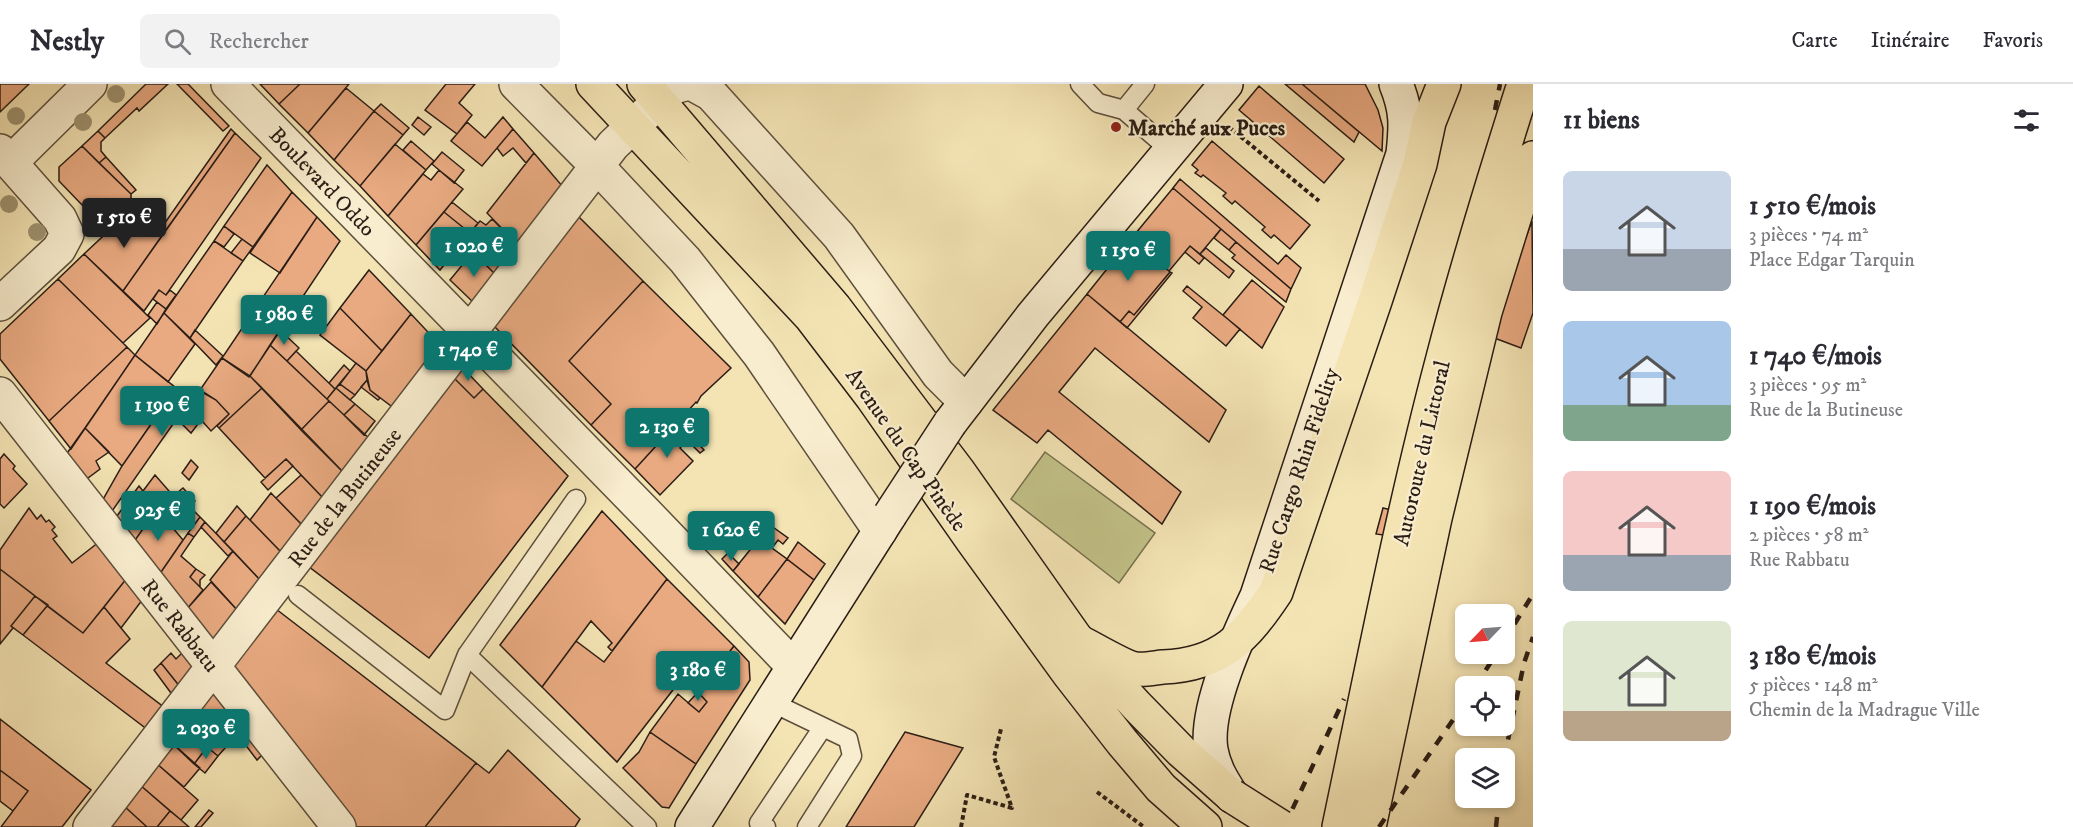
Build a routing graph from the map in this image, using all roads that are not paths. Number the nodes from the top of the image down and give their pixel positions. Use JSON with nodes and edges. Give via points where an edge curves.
{"nodes":[{"id":1,"x":90,"y":84,"type":"edge"},
{"id":2,"x":228,"y":84,"type":"edge"},
{"id":3,"x":516,"y":84,"type":"edge"},
{"id":4,"x":593,"y":84,"type":"edge"},
{"id":5,"x":693,"y":84,"type":"edge"},
{"id":6,"x":1080,"y":84,"type":"edge"},
{"id":7,"x":1145,"y":84,"type":"edge"},
{"id":8,"x":1226,"y":84,"type":"edge"},
{"id":9,"x":1396,"y":84,"type":"edge"},
{"id":10,"x":1444,"y":84,"type":"edge"},
{"id":11,"x":1524,"y":84,"type":"edge"},
{"id":12,"x":663,"y":90,"type":"edge"},
{"id":13,"x":1124,"y":110,"type":"junction"},
{"id":14,"x":632,"y":127,"type":"junction"},
{"id":15,"x":1170,"y":150,"type":"junction"},
{"id":16,"x":5,"y":157,"type":"edge"},
{"id":17,"x":1533,"y":158,"type":"edge"},
{"id":18,"x":597,"y":166,"type":"junction"},
{"id":19,"x":0,"y":304,"type":"edge"},
{"id":20,"x":470,"y":333,"type":"junction"},
{"id":21,"x":0,"y":394,"type":"edge"},
{"id":22,"x":958,"y":412,"type":"junction"},
{"id":23,"x":576,"y":499,"type":"dead end"},
{"id":24,"x":885,"y":523,"type":"junction"},
{"id":25,"x":298,"y":595,"type":"dead end"},
{"id":26,"x":1078,"y":641,"type":"junction"},
{"id":27,"x":1235,"y":643,"type":"junction"},
{"id":28,"x":467,"y":655,"type":"junction"},
{"id":29,"x":213,"y":666,"type":"junction"},
{"id":30,"x":793,"y":666,"type":"junction"},
{"id":31,"x":771,"y":702,"type":"junction"},
{"id":32,"x":823,"y":727,"type":"junction"},
{"id":33,"x":1232,"y":796,"type":"junction"},
{"id":34,"x":90,"y":827,"type":"edge"},
{"id":35,"x":339,"y":827,"type":"edge"},
{"id":36,"x":646,"y":827,"type":"edge"},
{"id":37,"x":692,"y":827,"type":"edge"},
{"id":38,"x":765,"y":827,"type":"edge"},
{"id":39,"x":807,"y":827,"type":"edge"},
{"id":40,"x":1205,"y":827,"type":"edge"},
{"id":41,"x":1281,"y":827,"type":"edge"},
{"id":42,"x":1339,"y":827,"type":"edge"},
{"id":43,"x":1370,"y":827,"type":"edge"}],
"edges":[{"from":1,"to":16,"type":"street"},
{"from":2,"to":20,"type":"street","name":"Boulevard Oddo"},
{"from":3,"to":18,"type":"street"},
{"from":4,"to":14,"type":"main road","name":"Avenue du Cap Pinède"},
{"from":5,"to":22,"type":"street","via":[[711,94],[839,236],[938,374]]},
{"from":6,"to":13,"type":"lane","via":[[1098,103]]},
{"from":7,"to":13,"type":"lane"},
{"from":8,"to":15,"type":"street"},
{"from":9,"to":27,"type":"street","name":"Rue Cargo Rhin Fidelity","via":[[1404,102],[1403,154],[1257,596]]},
{"from":10,"to":27,"type":"main road","via":[[1276,592],[1257,621]]},
{"from":11,"to":42,"type":"main road","name":"Autoroute du Littoral","via":[[1442,359]]},
{"from":12,"to":14,"type":"street","name":"Rue de la Butineuse"},
{"from":12,"to":26,"type":"main road","name":"Avenue du Cap Pinède","via":[[959,472]]},
{"from":13,"to":15,"type":"lane"},
{"from":14,"to":18,"type":"street","name":"Rue de la Butineuse"},
{"from":14,"to":40,"type":"main road","name":"Avenue du Cap Pinède","via":[[811,317],[1115,733],[1161,788]]},
{"from":15,"to":22,"type":"street"},
{"from":16,"to":19,"type":"street","via":[[60,219],[67,234],[59,249]]},
{"from":17,"to":43,"type":"main road","name":"Autoroute du Littoral","via":[[1482,324],[1435,518]]},
{"from":18,"to":20,"type":"street","name":"Rue de la Butineuse"},
{"from":18,"to":24,"type":"street","via":[[685,260]]},
{"from":20,"to":29,"type":"street","name":"Rue de la Butineuse"},
{"from":20,"to":30,"type":"street","name":"Boulevard Oddo"},
{"from":21,"to":29,"type":"street","name":"Rue Rabbatu"},
{"from":22,"to":24,"type":"street","bridge":true},
{"from":23,"to":28,"type":"lane"},
{"from":24,"to":30,"type":"street"},
{"from":25,"to":28,"type":"lane","via":[[445,710]]},
{"from":26,"to":27,"type":"main road","via":[[1134,669],[1196,662]]},
{"from":26,"to":33,"type":"main road","name":"Avenue du Cap Pinède","via":[[1181,751]]},
{"from":27,"to":33,"type":"street","name":"Rue Cargo Rhin Fidelity","via":[[1209,724],[1218,774]]},
{"from":28,"to":36,"type":"lane"},
{"from":29,"to":34,"type":"street","name":"Rue de la Butineuse"},
{"from":29,"to":35,"type":"street","name":"Rue Rabbatu"},
{"from":30,"to":31,"type":"street"},
{"from":31,"to":32,"type":"lane"},
{"from":31,"to":37,"type":"street"},
{"from":32,"to":38,"type":"lane","via":[[759,823]]},
{"from":32,"to":39,"type":"lane","via":[[848,739],[852,756]]},
{"from":33,"to":41,"type":"main road","name":"Rue Cargo Rhin Fidelity","bridge":true}]}
